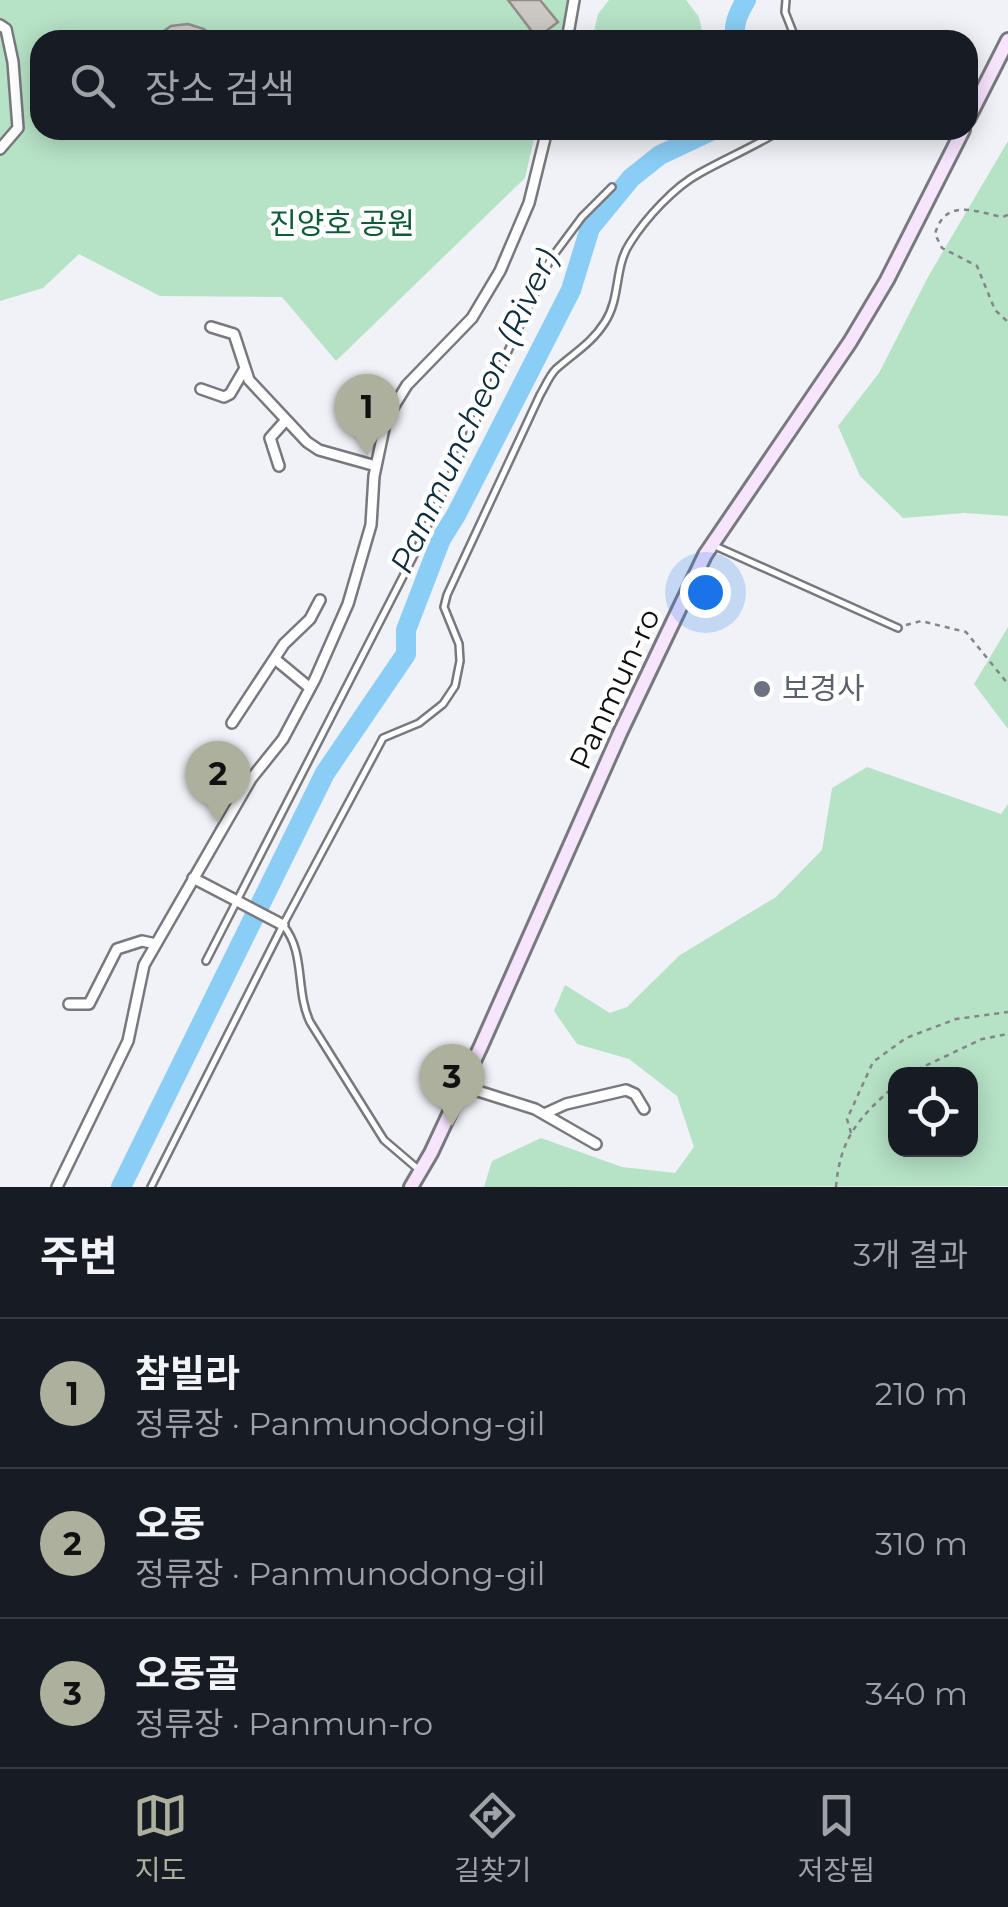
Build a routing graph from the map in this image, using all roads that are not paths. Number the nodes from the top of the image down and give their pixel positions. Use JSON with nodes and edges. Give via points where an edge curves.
{"nodes":[{"id":1,"x":574,"y":0,"type":"edge"},
{"id":2,"x":786,"y":0,"type":"edge"},
{"id":3,"x":0,"y":25,"type":"edge"},
{"id":4,"x":568,"y":30,"type":"edge"},
{"id":5,"x":792,"y":30,"type":"edge"},
{"id":6,"x":1008,"y":40,"type":"edge"},
{"id":7,"x":978,"y":100,"type":"edge"},
{"id":8,"x":545,"y":140,"type":"edge"},
{"id":9,"x":762,"y":140,"type":"edge"},
{"id":10,"x":958,"y":140,"type":"edge"},
{"id":11,"x":0,"y":149,"type":"edge"},
{"id":12,"x":612,"y":187,"type":"dead end"},
{"id":13,"x":211,"y":327,"type":"dead end"},
{"id":14,"x":244,"y":370,"type":"junction"},
{"id":15,"x":201,"y":389,"type":"dead end"},
{"id":16,"x":286,"y":420,"type":"junction"},
{"id":17,"x":279,"y":466,"type":"dead end"},
{"id":18,"x":376,"y":466,"type":"junction"},
{"id":19,"x":712,"y":545,"type":"junction"},
{"id":20,"x":320,"y":600,"type":"dead end"},
{"id":21,"x":898,"y":628,"type":"road end"},
{"id":22,"x":275,"y":659,"type":"junction"},
{"id":23,"x":310,"y":688,"type":"junction"},
{"id":24,"x":232,"y":724,"type":"dead end"},
{"id":25,"x":193,"y":878,"type":"junction"},
{"id":26,"x":238,"y":902,"type":"junction"},
{"id":27,"x":283,"y":925,"type":"junction"},
{"id":28,"x":156,"y":944,"type":"junction"},
{"id":29,"x":206,"y":961,"type":"dead end"},
{"id":30,"x":68,"y":1004,"type":"dead end"},
{"id":31,"x":462,"y":1086,"type":"junction"},
{"id":32,"x":644,"y":1108,"type":"dead end"},
{"id":33,"x":544,"y":1114,"type":"junction"},
{"id":34,"x":596,"y":1144,"type":"dead end"},
{"id":35,"x":420,"y":1171,"type":"junction"},
{"id":36,"x":57,"y":1187,"type":"edge"},
{"id":37,"x":151,"y":1187,"type":"edge"},
{"id":38,"x":411,"y":1187,"type":"edge"}],
"edges":[{"from":1,"to":4,"type":"street"},
{"from":2,"to":5,"type":"lane"},
{"from":3,"to":11,"type":"street","via":[[13,62],[18,128]]},
{"from":6,"to":7,"type":"street"},
{"from":8,"to":18,"type":"street","via":[[529,203],[500,271],[472,318],[396,402]]},
{"from":9,"to":27,"type":"lane","via":[[697,174],[628,245],[608,318],[574,358],[554,370],[447,595],[444,606],[459,644],[455,686],[419,723],[383,738]]},
{"from":10,"to":19,"type":"street","name":"Panmun-ro","via":[[887,280]]},
{"from":12,"to":26,"type":"lane","via":[[550,260],[415,553]]},
{"from":13,"to":14,"type":"street","via":[[238,338]]},
{"from":14,"to":15,"type":"street","via":[[224,397]]},
{"from":14,"to":16,"type":"street"},
{"from":16,"to":17,"type":"street","via":[[270,438]]},
{"from":16,"to":18,"type":"street","via":[[318,450]]},
{"from":18,"to":23,"type":"street","via":[[371,526]]},
{"from":19,"to":21,"type":"lane"},
{"from":19,"to":31,"type":"street","name":"Panmun-ro"},
{"from":20,"to":22,"type":"street"},
{"from":22,"to":23,"type":"street"},
{"from":22,"to":24,"type":"street"},
{"from":23,"to":25,"type":"street"},
{"from":25,"to":26,"type":"street"},
{"from":25,"to":28,"type":"street"},
{"from":26,"to":27,"type":"street"},
{"from":26,"to":29,"type":"lane"},
{"from":27,"to":35,"type":"lane","via":[[297,948],[310,1022],[384,1140]]},
{"from":27,"to":37,"type":"lane"},
{"from":28,"to":30,"type":"street","via":[[116,949],[89,1004]]},
{"from":28,"to":36,"type":"street","via":[[144,965],[128,1041]]},
{"from":31,"to":33,"type":"street"},
{"from":31,"to":35,"type":"street","name":"Panmun-ro"},
{"from":32,"to":33,"type":"street","via":[[626,1090]]},
{"from":33,"to":34,"type":"street"},
{"from":35,"to":38,"type":"street","name":"Panmun-ro"}]}
